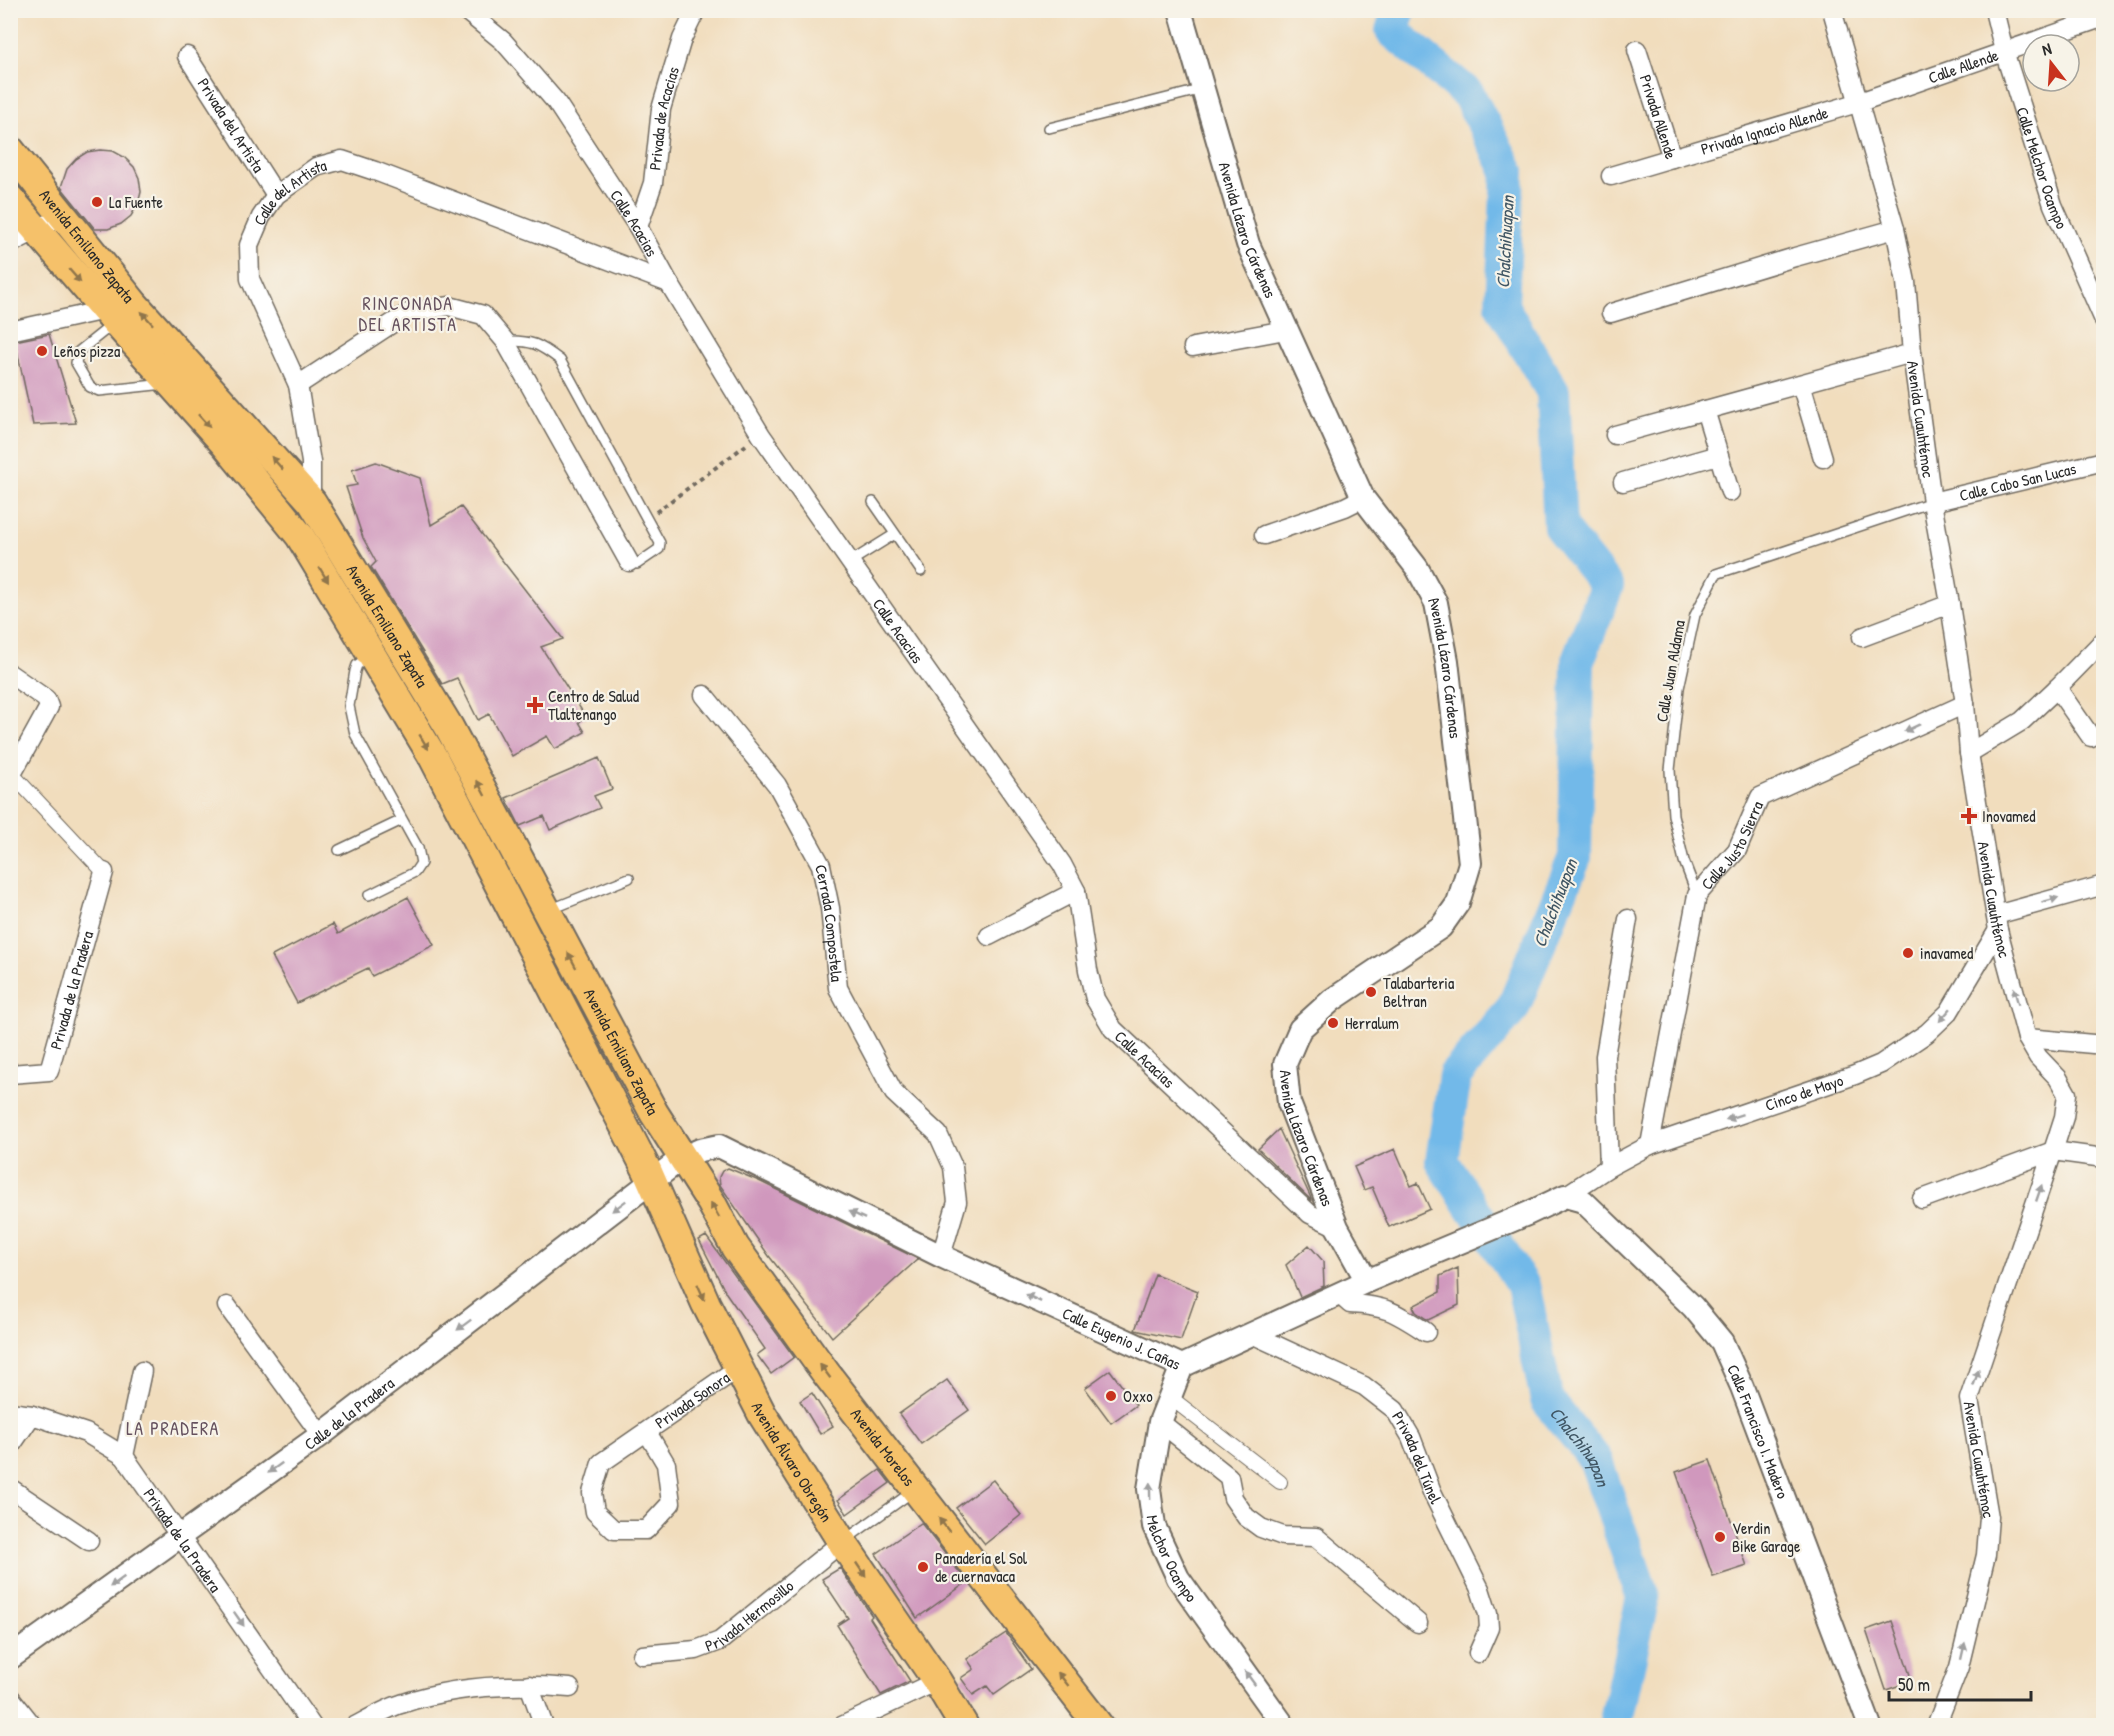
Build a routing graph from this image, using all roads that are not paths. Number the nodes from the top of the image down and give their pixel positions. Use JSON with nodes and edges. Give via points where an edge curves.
{"nodes":[{"id":1,"x":465,"y":10,"type":"edge"},
{"id":2,"x":696,"y":10,"type":"edge"},
{"id":3,"x":1180,"y":10,"type":"edge"},
{"id":4,"x":1832,"y":10,"type":"edge"},
{"id":5,"x":1994,"y":10,"type":"edge"},
{"id":6,"x":2103,"y":17,"type":"edge"},
{"id":7,"x":1637,"y":50,"type":"dead end"},
{"id":8,"x":2004,"y":51,"type":"junction"},
{"id":9,"x":187,"y":56,"type":"dead end"},
{"id":10,"x":1203,"y":89,"type":"junction"},
{"id":11,"x":1857,"y":103,"type":"junction"},
{"id":12,"x":1050,"y":128,"type":"dead end"},
{"id":13,"x":10,"y":150,"type":"edge"},
{"id":14,"x":1672,"y":158,"type":"junction"},
{"id":15,"x":1611,"y":176,"type":"dead end"},
{"id":16,"x":276,"y":195,"type":"junction"},
{"id":17,"x":10,"y":199,"type":"edge"},
{"id":18,"x":63,"y":216,"type":"junction"},
{"id":19,"x":638,"y":227,"type":"junction"},
{"id":20,"x":1895,"y":229,"type":"junction"},
{"id":21,"x":36,"y":231,"type":"junction"},
{"id":22,"x":10,"y":244,"type":"edge"},
{"id":23,"x":669,"y":283,"type":"junction"},
{"id":24,"x":1611,"y":313,"type":"dead end"},
{"id":25,"x":110,"y":316,"type":"junction"},
{"id":26,"x":2103,"y":320,"type":"edge"},
{"id":27,"x":1285,"y":330,"type":"junction"},
{"id":28,"x":10,"y":331,"type":"edge"},
{"id":29,"x":505,"y":341,"type":"junction"},
{"id":30,"x":1193,"y":347,"type":"dead end"},
{"id":31,"x":1912,"y":353,"type":"junction"},
{"id":32,"x":170,"y":383,"type":"junction"},
{"id":33,"x":1802,"y":384,"type":"junction"},
{"id":34,"x":298,"y":385,"type":"junction"},
{"id":35,"x":1705,"y":410,"type":"junction"},
{"id":36,"x":1615,"y":435,"type":"dead end"},
{"id":37,"x":1718,"y":455,"type":"junction"},
{"id":38,"x":1823,"y":458,"type":"dead end"},
{"id":39,"x":2103,"y":461,"type":"edge"},
{"id":40,"x":1623,"y":482,"type":"dead end"},
{"id":41,"x":1730,"y":492,"type":"dead end"},
{"id":42,"x":1363,"y":498,"type":"junction"},
{"id":43,"x":312,"y":502,"type":"junction"},
{"id":44,"x":873,"y":502,"type":"dead end"},
{"id":45,"x":1932,"y":502,"type":"junction"},
{"id":46,"x":895,"y":534,"type":"junction"},
{"id":47,"x":1264,"y":535,"type":"dead end"},
{"id":48,"x":300,"y":536,"type":"junction"},
{"id":49,"x":629,"y":562,"type":"joint"},
{"id":50,"x":850,"y":562,"type":"junction"},
{"id":51,"x":921,"y":571,"type":"dead end"},
{"id":52,"x":1950,"y":604,"type":"junction"},
{"id":53,"x":1862,"y":637,"type":"dead end"},
{"id":54,"x":2103,"y":640,"type":"edge"},
{"id":55,"x":384,"y":648,"type":"junction"},
{"id":56,"x":10,"y":674,"type":"edge"},
{"id":57,"x":2057,"y":688,"type":"junction"},
{"id":58,"x":704,"y":695,"type":"dead end"},
{"id":59,"x":1965,"y":704,"type":"junction"},
{"id":60,"x":2091,"y":737,"type":"dead end"},
{"id":61,"x":1969,"y":753,"type":"junction"},
{"id":62,"x":12,"y":774,"type":"edge"},
{"id":63,"x":402,"y":820,"type":"junction"},
{"id":64,"x":339,"y":850,"type":"dead end"},
{"id":65,"x":104,"y":872,"type":"joint"},
{"id":66,"x":629,"y":878,"type":"dead end"},
{"id":67,"x":2103,"y":885,"type":"edge"},
{"id":68,"x":1077,"y":891,"type":"junction"},
{"id":69,"x":369,"y":895,"type":"dead end"},
{"id":70,"x":1698,"y":895,"type":"junction"},
{"id":71,"x":546,"y":911,"type":"junction"},
{"id":72,"x":1628,"y":920,"type":"dead end"},
{"id":73,"x":1997,"y":922,"type":"junction"},
{"id":74,"x":989,"y":936,"type":"dead end"},
{"id":75,"x":2027,"y":1038,"type":"junction"},
{"id":76,"x":2103,"y":1045,"type":"edge"},
{"id":77,"x":10,"y":1074,"type":"edge"},
{"id":78,"x":1650,"y":1145,"type":"junction"},
{"id":79,"x":2053,"y":1151,"type":"junction"},
{"id":80,"x":682,"y":1158,"type":"junction"},
{"id":81,"x":2103,"y":1158,"type":"edge"},
{"id":82,"x":1609,"y":1167,"type":"junction"},
{"id":83,"x":652,"y":1181,"type":"junction"},
{"id":84,"x":1565,"y":1196,"type":"junction"},
{"id":85,"x":1922,"y":1199,"type":"dead end"},
{"id":86,"x":1337,"y":1227,"type":"junction"},
{"id":87,"x":941,"y":1256,"type":"junction"},
{"id":88,"x":1367,"y":1281,"type":"junction"},
{"id":89,"x":1340,"y":1295,"type":"junction"},
{"id":90,"x":227,"y":1306,"type":"dead end"},
{"id":91,"x":1426,"y":1332,"type":"dead end"},
{"id":92,"x":1254,"y":1335,"type":"junction"},
{"id":93,"x":1182,"y":1366,"type":"junction"},
{"id":94,"x":738,"y":1368,"type":"junction"},
{"id":95,"x":142,"y":1371,"type":"dead end"},
{"id":96,"x":1171,"y":1398,"type":"junction"},
{"id":97,"x":10,"y":1412,"type":"edge"},
{"id":98,"x":32,"y":1415,"type":"junction"},
{"id":99,"x":1160,"y":1422,"type":"junction"},
{"id":100,"x":647,"y":1432,"type":"junction"},
{"id":101,"x":321,"y":1435,"type":"junction"},
{"id":102,"x":10,"y":1447,"type":"edge"},
{"id":103,"x":124,"y":1456,"type":"junction"},
{"id":104,"x":1280,"y":1482,"type":"dead end"},
{"id":105,"x":10,"y":1488,"type":"edge"},
{"id":106,"x":916,"y":1488,"type":"junction"},
{"id":107,"x":182,"y":1536,"type":"junction"},
{"id":108,"x":89,"y":1541,"type":"dead end"},
{"id":109,"x":842,"y":1542,"type":"junction"},
{"id":110,"x":1418,"y":1623,"type":"dead end"},
{"id":111,"x":1478,"y":1653,"type":"dead end"},
{"id":112,"x":642,"y":1655,"type":"dead end"},
{"id":113,"x":10,"y":1658,"type":"edge"},
{"id":114,"x":937,"y":1681,"type":"junction"},
{"id":115,"x":529,"y":1685,"type":"junction"},
{"id":116,"x":570,"y":1688,"type":"dead end"},
{"id":117,"x":10,"y":1698,"type":"edge"},
{"id":118,"x":33,"y":1725,"type":"edge"},
{"id":119,"x":312,"y":1725,"type":"edge"},
{"id":120,"x":355,"y":1725,"type":"edge"},
{"id":121,"x":544,"y":1725,"type":"edge"},
{"id":122,"x":842,"y":1725,"type":"edge"},
{"id":123,"x":964,"y":1725,"type":"edge"},
{"id":124,"x":1099,"y":1725,"type":"edge"},
{"id":125,"x":1284,"y":1725,"type":"edge"},
{"id":126,"x":1870,"y":1725,"type":"edge"},
{"id":127,"x":1935,"y":1725,"type":"edge"}],
"edges":[{"from":1,"to":19,"type":"street","name":"Calle Acacias","via":[[503,41],[556,102]]},
{"from":2,"to":19,"type":"street","name":"Privada de Acacias","via":[[682,39],[661,109],[653,183]]},
{"from":3,"to":10,"type":"street","name":"Avenida Lázaro Cárdenas"},
{"from":4,"to":11,"type":"street","name":"Avenida Cuauhtémoc"},
{"from":5,"to":8,"type":"street","name":"Calle Melchor Ocampo"},
{"from":6,"to":8,"type":"street","name":"Calle Allende"},
{"from":7,"to":14,"type":"street","name":"Privada Allende"},
{"from":8,"to":11,"type":"street","name":"Calle Allende"},
{"from":8,"to":26,"type":"street","name":"Calle Melchor Ocampo","via":[[2053,205]]},
{"from":9,"to":16,"type":"street","name":"Privada del Artista"},
{"from":10,"to":12,"type":"lane"},
{"from":10,"to":27,"type":"street","name":"Avenida Lázaro Cárdenas","via":[[1248,244]]},
{"from":11,"to":14,"type":"street","name":"Privada Ignacio Allende"},
{"from":11,"to":20,"type":"street","name":"Avenida Cuauhtémoc"},
{"from":13,"to":18,"type":"main road","name":"Avenida Emiliano Zapata"},
{"from":14,"to":15,"type":"street","name":"Privada Allende"},
{"from":16,"to":23,"type":"street","name":"Calle del Artista","via":[[316,167],[342,160]]},
{"from":16,"to":34,"type":"street","name":"Calle del Artista","via":[[249,245],[250,279]]},
{"from":17,"to":21,"type":"main road","name":"Avenida Emiliano Zapata"},
{"from":18,"to":21,"type":"street"},
{"from":43,"to":18,"type":"main road","name":"Avenida Emiliano Zapata","one_way":true,"via":[[134,304]]},
{"from":19,"to":23,"type":"street","name":"Calle Acacias"},
{"from":20,"to":24,"type":"street"},
{"from":20,"to":31,"type":"street","name":"Avenida Cuauhtémoc","via":[[1906,282]]},
{"from":21,"to":22,"type":"street"},
{"from":21,"to":25,"type":"main road","name":"Avenida Emiliano Zapata","one_way":true},
{"from":23,"to":50,"type":"street","name":"Calle Acacias","via":[[761,435]]},
{"from":25,"to":28,"type":"street"},
{"from":25,"to":32,"type":"main road","name":"Avenida Emiliano Zapata"},
{"from":25,"to":32,"type":"lane","via":[[78,352],[76,363],[90,387],[99,391]]},
{"from":27,"to":30,"type":"street"},
{"from":27,"to":42,"type":"street","name":"Avenida Lázaro Cárdenas"},
{"from":29,"to":34,"type":"street","via":[[483,315],[449,306],[408,313]]},
{"from":29,"to":49,"type":"street"},
{"from":29,"to":49,"type":"lane","via":[[526,340],[560,360],[660,543],[659,549],[637,564]]},
{"from":31,"to":33,"type":"street"},
{"from":31,"to":45,"type":"street","name":"Avenida Cuauhtémoc"},
{"from":32,"to":48,"type":"main road","name":"Avenida Emiliano Zapata","one_way":true},
{"from":33,"to":35,"type":"street"},
{"from":33,"to":38,"type":"street"},
{"from":34,"to":43,"type":"street","name":"Calle del Artista","via":[[311,462]]},
{"from":35,"to":36,"type":"street"},
{"from":35,"to":37,"type":"street"},
{"from":37,"to":40,"type":"street"},
{"from":37,"to":41,"type":"street"},
{"from":39,"to":45,"type":"street","name":"Calle Cabo San Lucas"},
{"from":42,"to":47,"type":"street"},
{"from":42,"to":86,"type":"street","name":"Avenida Lázaro Cárdenas","via":[[1417,568],[1436,603],[1447,661],[1470,863],[1458,903],[1441,927],[1332,1000],[1300,1029],[1285,1064],[1289,1102]]},
{"from":43,"to":48,"type":"street","name":"Calle del Artista"},
{"from":43,"to":55,"type":"main road","name":"Avenida Emiliano Zapata"},
{"from":44,"to":46,"type":"lane"},
{"from":45,"to":52,"type":"street","name":"Avenida Cuauhtémoc"},
{"from":45,"to":70,"type":"lane","name":"Calle Juan Aldama","via":[[1716,574],[1695,615],[1679,688],[1670,770],[1673,815],[1684,861]]},
{"from":46,"to":50,"type":"lane"},
{"from":46,"to":51,"type":"lane"},
{"from":48,"to":55,"type":"main road","name":"Avenida Emiliano Zapata","one_way":true},
{"from":50,"to":68,"type":"street","name":"Calle Acacias"},
{"from":52,"to":53,"type":"street"},
{"from":52,"to":59,"type":"street","name":"Avenida Cuauhtémoc"},
{"from":54,"to":57,"type":"street"},
{"from":55,"to":63,"type":"lane","via":[[357,665],[349,706],[355,734]]},
{"from":71,"to":55,"type":"main road","name":"Avenida Emiliano Zapata","one_way":true,"via":[[449,727]]},
{"from":55,"to":83,"type":"main road","name":"Avenida Emiliano Zapata","one_way":true,"via":[[433,757]]},
{"from":56,"to":62,"type":"street","via":[[49,704]]},
{"from":57,"to":60,"type":"street"},
{"from":57,"to":61,"type":"street","via":[[2022,721]]},
{"from":58,"to":87,"type":"street","name":"Cerrada Compostela","via":[[777,785],[821,865],[830,908],[838,988],[894,1093],[938,1134],[952,1167],[957,1202]]},
{"from":59,"to":61,"type":"street","name":"Avenida Cuauhtémoc"},
{"from":59,"to":70,"type":"street","name":"Calle Justo Sierra","one_way":true,"via":[[1760,797],[1737,850]]},
{"from":61,"to":73,"type":"street","name":"Avenida Cuauhtémoc"},
{"from":62,"to":65,"type":"street"},
{"from":63,"to":64,"type":"lane"},
{"from":63,"to":69,"type":"lane","via":[[418,848],[421,863],[415,872]]},
{"from":65,"to":77,"type":"street","name":"Privada de la Pradera","via":[[49,1071]]},
{"from":66,"to":71,"type":"lane"},
{"from":73,"to":67,"type":"street","one_way":true},
{"from":68,"to":74,"type":"street"},
{"from":68,"to":86,"type":"street","name":"Calle Acacias","via":[[1095,999],[1113,1029],[1310,1214]]},
{"from":70,"to":78,"type":"street","name":"Calle Justo Sierra"},
{"from":80,"to":71,"type":"main road","name":"Avenida Emiliano Zapata","one_way":true},
{"from":72,"to":82,"type":"street","via":[[1605,1056]]},
{"from":75,"to":73,"type":"street","name":"Avenida Cuauhtémoc","one_way":true},
{"from":73,"to":78,"type":"street","name":"Cinco de Mayo","one_way":true,"via":[[1949,1012],[1928,1033],[1881,1064]]},
{"from":75,"to":76,"type":"street"},
{"from":75,"to":79,"type":"street","name":"Avenida Cuauhtémoc","via":[[2067,1094]]},
{"from":78,"to":82,"type":"street","name":"Cinco de Mayo"},
{"from":79,"to":81,"type":"street"},
{"from":79,"to":85,"type":"street"},
{"from":127,"to":79,"type":"street","name":"Avenida Cuauhtémoc","one_way":true,"via":[[1959,1667],[1986,1555],[1989,1516],[1969,1399]]},
{"from":80,"to":83,"type":"street","name":"Calle de la Pradera"},
{"from":87,"to":80,"type":"street","name":"Calle Eugenio J. Cañas","one_way":true,"via":[[719,1146]]},
{"from":106,"to":80,"type":"main road","name":"Avenida Morelos","one_way":true,"via":[[825,1372],[735,1247]]},
{"from":82,"to":84,"type":"street","name":"Cinco de Mayo"},
{"from":83,"to":94,"type":"main road","name":"Avenida Álvaro Obregón","one_way":true},
{"from":83,"to":101,"type":"street","name":"Calle de la Pradera","one_way":true},
{"from":84,"to":88,"type":"street","name":"Calle Eugenio J. Cañas"},
{"from":84,"to":126,"type":"street","name":"Calle Francisco I. Madero","via":[[1583,1201],[1693,1307],[1722,1342]]},
{"from":86,"to":88,"type":"street","name":"Avenida Lázaro Cárdenas"},
{"from":93,"to":87,"type":"street","name":"Calle Eugenio J. Cañas","one_way":true},
{"from":88,"to":89,"type":"street","name":"Calle Eugenio J. Cañas"},
{"from":89,"to":91,"type":"street","via":[[1350,1305],[1376,1305],[1393,1311]]},
{"from":89,"to":92,"type":"street","name":"Calle Eugenio J. Cañas"},
{"from":90,"to":101,"type":"street"},
{"from":92,"to":93,"type":"street","name":"Calle Eugenio J. Cañas"},
{"from":92,"to":111,"type":"street","name":"Privada del Túnel","via":[[1364,1386],[1395,1410],[1480,1588],[1489,1628]]},
{"from":93,"to":96,"type":"street","name":"Melchor Ocampo"},
{"from":94,"to":100,"type":"street","name":"Privada Sonora"},
{"from":94,"to":109,"type":"main road","name":"Avenida Álvaro Obregón"},
{"from":95,"to":103,"type":"street"},
{"from":96,"to":99,"type":"street","name":"Melchor Ocampo"},
{"from":96,"to":104,"type":"street"},
{"from":97,"to":98,"type":"street","name":"Privada de la Pradera"},
{"from":98,"to":102,"type":"street"},
{"from":98,"to":103,"type":"street","name":"Privada de la Pradera","via":[[86,1433]]},
{"from":99,"to":110,"type":"street","via":[[1229,1477],[1233,1498],[1246,1517],[1283,1536],[1316,1537]]},
{"from":125,"to":99,"type":"street","name":"Melchor Ocampo","one_way":true,"via":[[1178,1578],[1154,1526],[1149,1489]]},
{"from":100,"to":100,"type":"street","name":"Privada Sonora","via":[[601,1463],[592,1493],[595,1512],[614,1530],[646,1530],[671,1503],[666,1464]]},
{"from":101,"to":107,"type":"street","name":"Calle de la Pradera","one_way":true},
{"from":103,"to":107,"type":"street","name":"Privada de la Pradera"},
{"from":105,"to":108,"type":"street"},
{"from":106,"to":109,"type":"lane"},
{"from":124,"to":106,"type":"main road","name":"Avenida Morelos","one_way":true},
{"from":107,"to":113,"type":"street","name":"Calle de la Pradera","one_way":true},
{"from":107,"to":119,"type":"street","name":"Privada de la Pradera","one_way":true},
{"from":109,"to":112,"type":"street","name":"Privada Hermosillo","via":[[720,1641],[696,1650]]},
{"from":109,"to":114,"type":"main road","name":"Avenida Álvaro Obregón","one_way":true},
{"from":114,"to":122,"type":"street"},
{"from":114,"to":123,"type":"main road","name":"Avenida Álvaro Obregón"},
{"from":115,"to":116,"type":"street"},
{"from":115,"to":120,"type":"street","via":[[462,1688],[400,1704]]},
{"from":115,"to":121,"type":"street"},
{"from":117,"to":118,"type":"street"}]}
